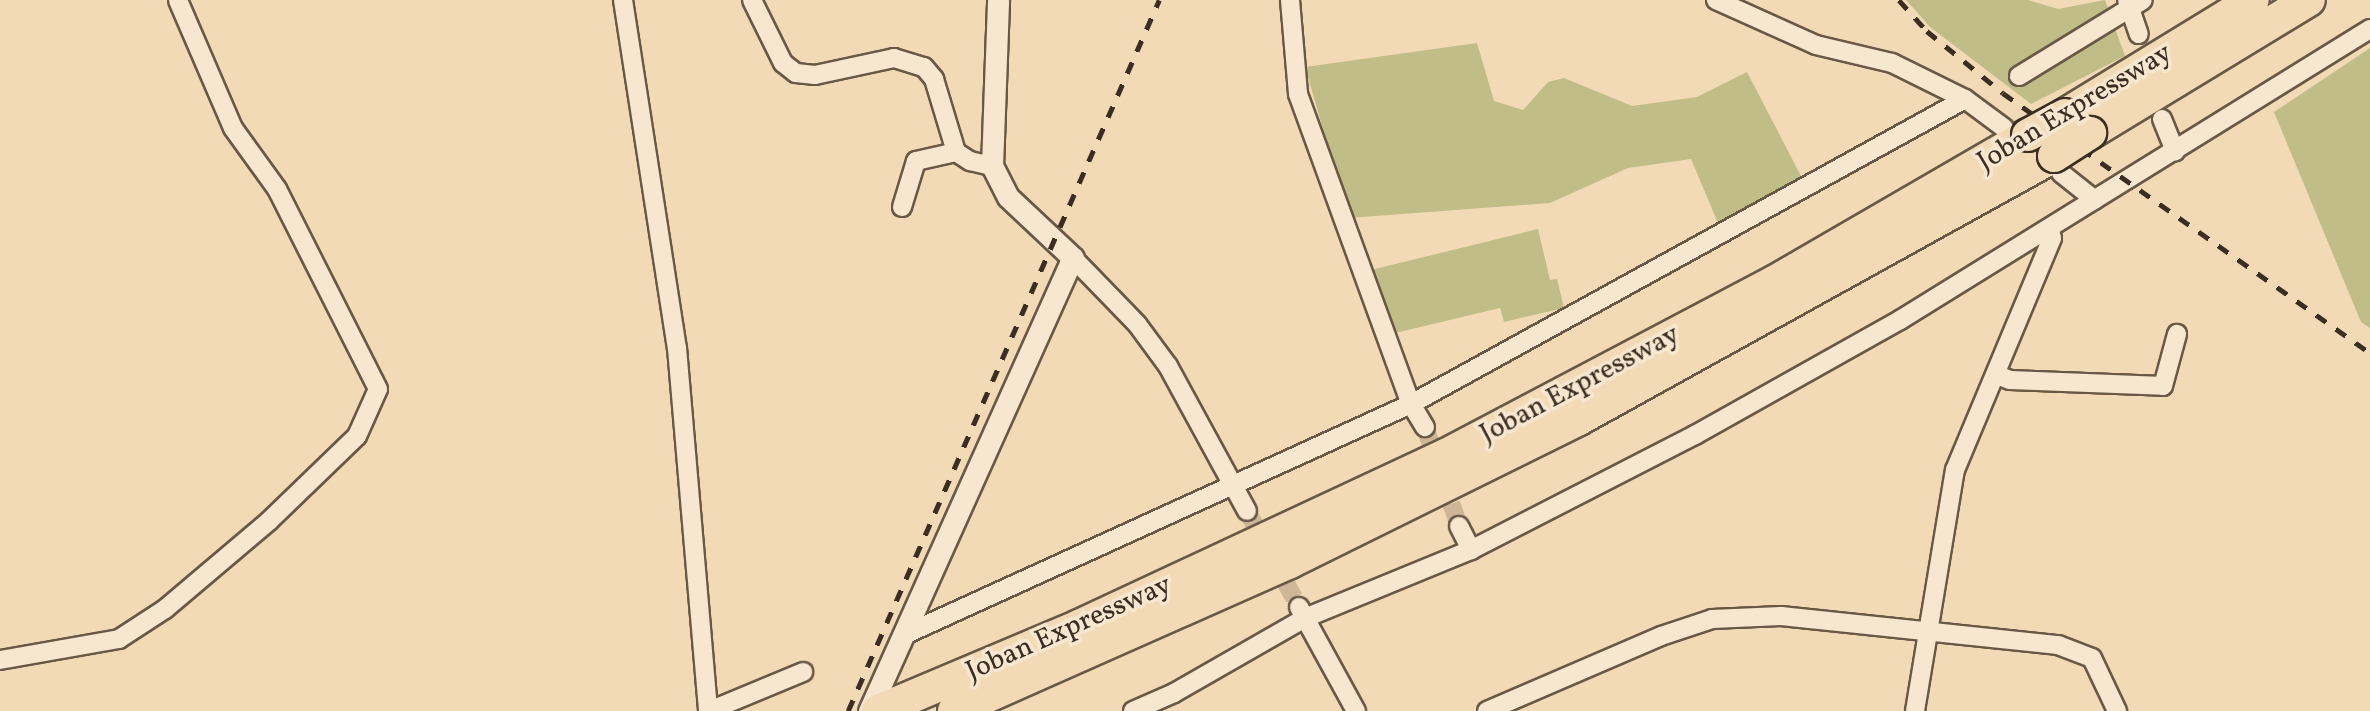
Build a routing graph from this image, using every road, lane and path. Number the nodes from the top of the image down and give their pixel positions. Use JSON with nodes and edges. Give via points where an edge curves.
{"nodes":[{"id":1,"x":178,"y":0,"type":"edge"},
{"id":2,"x":622,"y":0,"type":"edge"},
{"id":3,"x":751,"y":0,"type":"edge"},
{"id":4,"x":998,"y":0,"type":"edge"},
{"id":5,"x":1290,"y":0,"type":"edge"},
{"id":6,"x":1716,"y":0,"type":"edge"},
{"id":7,"x":2253,"y":0,"type":"edge"},
{"id":8,"x":2309,"y":0,"type":"edge"},
{"id":9,"x":2133,"y":3,"type":"edge"},
{"id":10,"x":2370,"y":29,"type":"edge"},
{"id":11,"x":2139,"y":34,"type":"dead end"},
{"id":12,"x":2019,"y":76,"type":"dead end"},
{"id":13,"x":1965,"y":99,"type":"junction"},
{"id":14,"x":2162,"y":119,"type":"dead end"},
{"id":15,"x":2078,"y":124,"type":"junction"},
{"id":16,"x":2016,"y":132,"type":"junction"},
{"id":17,"x":2175,"y":151,"type":"junction"},
{"id":18,"x":956,"y":152,"type":"junction"},
{"id":19,"x":2057,"y":165,"type":"junction"},
{"id":20,"x":992,"y":166,"type":"junction"},
{"id":21,"x":2095,"y":200,"type":"junction"},
{"id":22,"x":902,"y":207,"type":"dead end"},
{"id":23,"x":2049,"y":228,"type":"junction"},
{"id":24,"x":1073,"y":258,"type":"junction"},
{"id":25,"x":2177,"y":334,"type":"dead end"},
{"id":26,"x":1997,"y":375,"type":"junction"},
{"id":27,"x":1411,"y":404,"type":"junction"},
{"id":28,"x":1426,"y":427,"type":"tunnel mouth"},
{"id":29,"x":1235,"y":488,"type":"junction"},
{"id":30,"x":1247,"y":511,"type":"tunnel mouth"},
{"id":31,"x":1460,"y":526,"type":"tunnel mouth"},
{"id":32,"x":1471,"y":550,"type":"junction"},
{"id":33,"x":1302,"y":613,"type":"junction"},
{"id":34,"x":1928,"y":633,"type":"junction"},
{"id":35,"x":904,"y":635,"type":"junction"},
{"id":36,"x":0,"y":660,"type":"edge"},
{"id":37,"x":803,"y":672,"type":"dead end"},
{"id":38,"x":878,"y":710,"type":"edge"},
{"id":39,"x":708,"y":711,"type":"edge"},
{"id":40,"x":954,"y":711,"type":"edge"},
{"id":41,"x":1133,"y":711,"type":"edge"},
{"id":42,"x":1356,"y":711,"type":"edge"},
{"id":43,"x":1488,"y":711,"type":"edge"},
{"id":44,"x":1915,"y":711,"type":"edge"},
{"id":45,"x":2118,"y":711,"type":"edge"}],
"edges":[{"from":1,"to":36,"type":"street","via":[[233,128],[277,189],[378,389],[357,436],[269,521],[165,609],[119,639]]},
{"from":2,"to":39,"type":"street","via":[[677,348]]},
{"from":3,"to":18,"type":"street","via":[[783,63],[796,73],[815,75],[894,58],[924,67],[934,79]]},
{"from":4,"to":20,"type":"street"},
{"from":5,"to":27,"type":"street","via":[[1297,94]]},
{"from":6,"to":13,"type":"street","via":[[1816,45],[1892,63]]},
{"from":7,"to":15,"type":"highway","name":"Joban Expressway"},
{"from":8,"to":15,"type":"highway","name":"Joban Expressway"},
{"from":9,"to":11,"type":"street"},
{"from":9,"to":12,"type":"street"},
{"from":10,"to":17,"type":"street"},
{"from":13,"to":16,"type":"street"},
{"from":13,"to":27,"type":"street"},
{"from":14,"to":17,"type":"street"},
{"from":15,"to":16,"type":"highway","name":"Joban Expressway","bridge":true},
{"from":15,"to":19,"type":"highway","name":"Joban Expressway","bridge":true},
{"from":16,"to":38,"type":"highway","name":"Joban Expressway","via":[[1774,282],[1446,455],[1092,621]]},
{"from":17,"to":21,"type":"street"},
{"from":18,"to":20,"type":"street"},
{"from":18,"to":22,"type":"street","via":[[916,161]]},
{"from":19,"to":21,"type":"street"},
{"from":19,"to":40,"type":"highway","name":"Joban Expressway","via":[[1567,425],[1290,562]]},
{"from":20,"to":24,"type":"street","via":[[1008,197]]},
{"from":21,"to":23,"type":"street"},
{"from":23,"to":26,"type":"street","via":[[2052,238]]},
{"from":23,"to":32,"type":"street","via":[[1900,320],[1707,428]]},
{"from":24,"to":29,"type":"street","via":[[1137,324],[1168,366]]},
{"from":24,"to":35,"type":"street"},
{"from":25,"to":26,"type":"street","via":[[2163,386],[2010,380]]},
{"from":26,"to":34,"type":"street","via":[[1955,470]]},
{"from":27,"to":28,"type":"street"},
{"from":27,"to":29,"type":"street"},
{"from":29,"to":30,"type":"street"},
{"from":29,"to":35,"type":"street"},
{"from":31,"to":32,"type":"street"},
{"from":32,"to":33,"type":"street"},
{"from":33,"to":41,"type":"street","via":[[1174,694]]},
{"from":33,"to":42,"type":"street"},
{"from":34,"to":43,"type":"street","via":[[1781,616],[1712,620],[1661,636]]},
{"from":34,"to":44,"type":"street"},
{"from":34,"to":45,"type":"street","via":[[2058,645],[2092,658]]},
{"from":35,"to":38,"type":"street"},
{"from":37,"to":39,"type":"street"}]}
